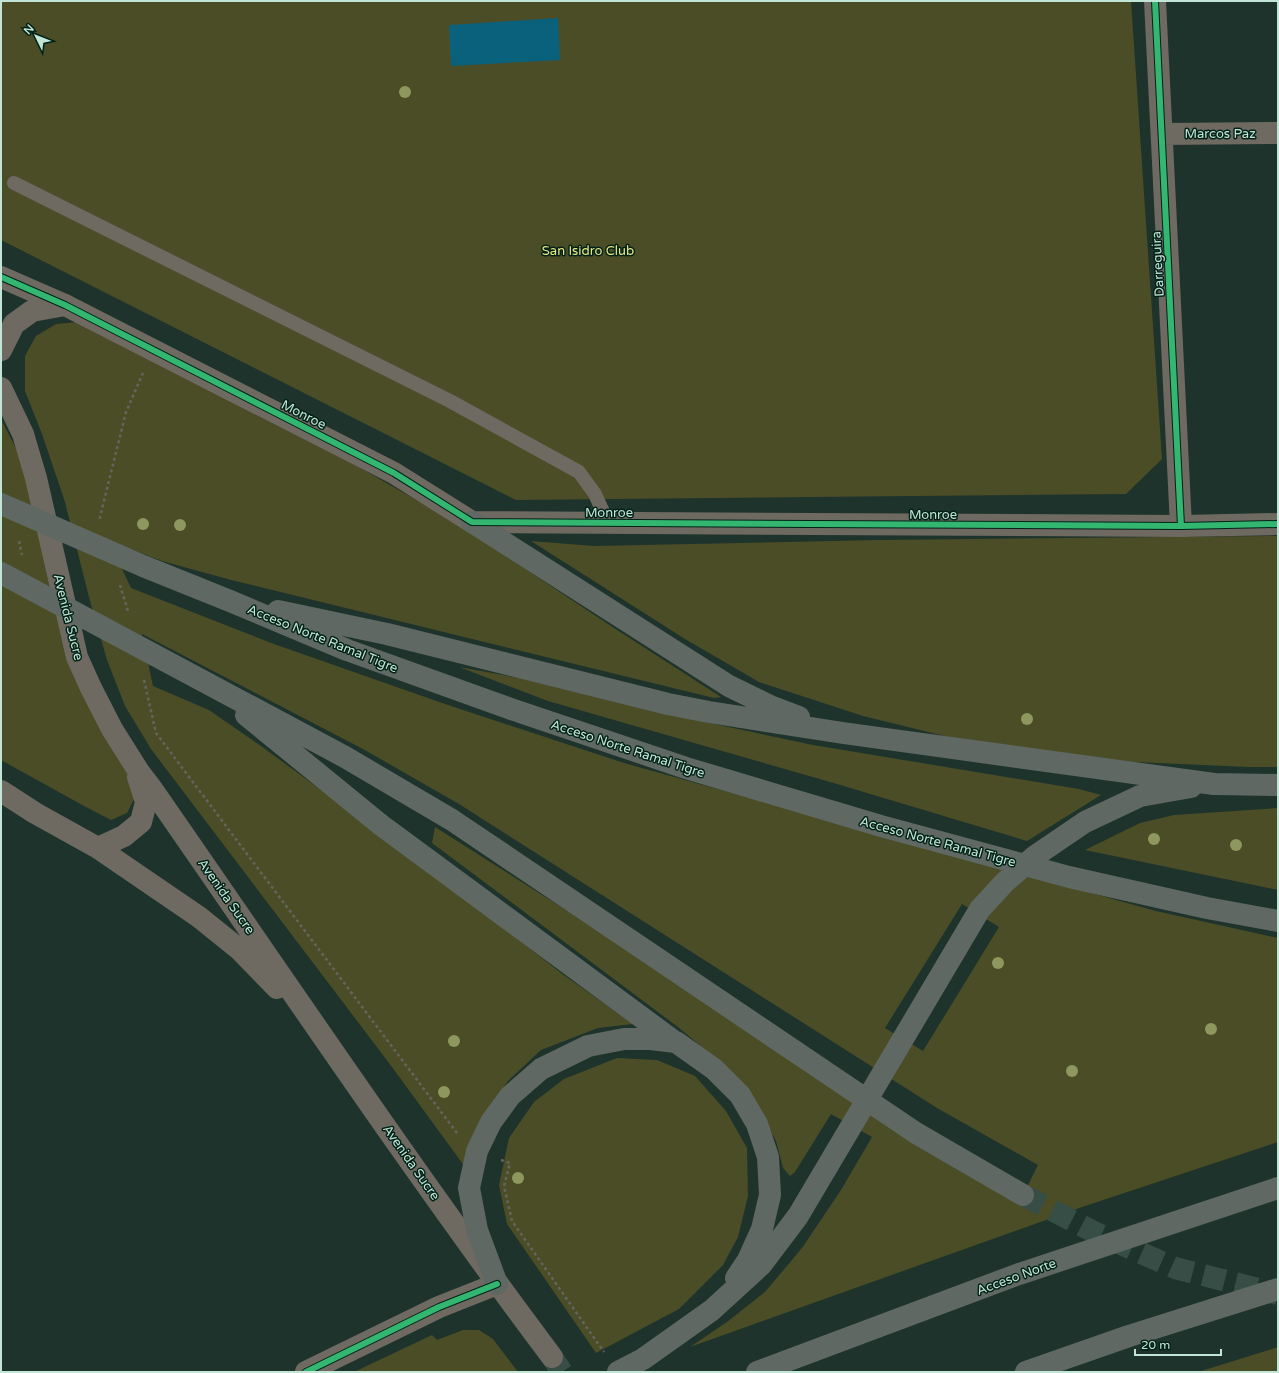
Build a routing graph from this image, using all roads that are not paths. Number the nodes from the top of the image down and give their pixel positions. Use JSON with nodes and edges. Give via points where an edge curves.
{"nodes":[{"id":1,"x":1155,"y":1,"type":"edge"},
{"id":2,"x":1278,"y":133,"type":"edge"},
{"id":3,"x":1162,"y":134,"type":"junction"},
{"id":4,"x":14,"y":183,"type":"dead end"},
{"id":5,"x":1,"y":277,"type":"edge"},
{"id":6,"x":65,"y":305,"type":"junction"},
{"id":7,"x":1,"y":350,"type":"edge"},
{"id":8,"x":1,"y":388,"type":"edge"},
{"id":9,"x":1,"y":504,"type":"edge"},
{"id":10,"x":472,"y":522,"type":"junction"},
{"id":11,"x":608,"y":523,"type":"junction"},
{"id":12,"x":1278,"y":524,"type":"edge"},
{"id":13,"x":1181,"y":526,"type":"junction"},
{"id":14,"x":1,"y":573,"type":"edge"},
{"id":15,"x":230,"y":601,"type":"junction"},
{"id":16,"x":204,"y":682,"type":"junction"},
{"id":17,"x":843,"y":733,"type":"junction"},
{"id":18,"x":135,"y":764,"type":"junction"},
{"id":19,"x":1214,"y":784,"type":"junction"},
{"id":20,"x":1278,"y":785,"type":"edge"},
{"id":21,"x":1,"y":791,"type":"edge"},
{"id":22,"x":98,"y":848,"type":"junction"},
{"id":23,"x":1278,"y":921,"type":"edge"},
{"id":24,"x":321,"y":1033,"type":"junction"},
{"id":25,"x":676,"y":1042,"type":"junction"},
{"id":26,"x":1278,"y":1188,"type":"edge"},
{"id":27,"x":1023,"y":1195,"type":"tunnel mouth"},
{"id":28,"x":497,"y":1284,"type":"junction"},
{"id":29,"x":1278,"y":1290,"type":"edge"},
{"id":30,"x":714,"y":1309,"type":"junction"},
{"id":31,"x":552,"y":1357,"type":"tunnel mouth"},
{"id":32,"x":306,"y":1372,"type":"edge"},
{"id":33,"x":618,"y":1372,"type":"edge"},
{"id":34,"x":757,"y":1372,"type":"edge"},
{"id":35,"x":1026,"y":1372,"type":"edge"}],
"edges":[{"from":1,"to":3,"type":"street","name":"Darreguira"},
{"from":2,"to":3,"type":"street","name":"Marcos Paz"},
{"from":3,"to":13,"type":"street","name":"Darreguira"},
{"from":4,"to":11,"type":"lane","via":[[450,401],[579,472],[595,494]]},
{"from":5,"to":6,"type":"street","name":"Monroe"},
{"from":6,"to":7,"type":"main road","via":[[32,311],[14,324]]},
{"from":6,"to":10,"type":"street","name":"Monroe","via":[[394,473]]},
{"from":8,"to":18,"type":"main road","name":"Avenida Sucre","via":[[23,434],[36,478],[77,657],[112,729]]},
{"from":9,"to":15,"type":"highway","name":"Acceso Norte Ramal Tigre"},
{"from":10,"to":11,"type":"street","name":"Monroe"},
{"from":10,"to":17,"type":"highway","via":[[729,686],[770,706]]},
{"from":11,"to":13,"type":"street","name":"Monroe"},
{"from":12,"to":13,"type":"street","name":"Monroe"},
{"from":14,"to":16,"type":"highway"},
{"from":15,"to":17,"type":"highway","via":[[387,634],[668,704]]},
{"from":15,"to":23,"type":"highway","name":"Acceso Norte Ramal Tigre","via":[[347,650],[519,712],[694,770],[881,826],[1068,877]]},
{"from":16,"to":25,"type":"highway","via":[[381,825]]},
{"from":16,"to":27,"type":"highway","via":[[345,757],[452,820],[916,1133]]},
{"from":17,"to":19,"type":"highway"},
{"from":18,"to":22,"type":"main road","via":[[146,802],[141,822],[124,836]]},
{"from":18,"to":24,"type":"main road","name":"Avenida Sucre"},
{"from":19,"to":20,"type":"highway"},
{"from":19,"to":30,"type":"highway","via":[[1140,796],[1085,822],[1035,856],[1005,882],[980,910],[798,1216],[761,1265]]},
{"from":21,"to":22,"type":"main road"},
{"from":22,"to":24,"type":"main road","via":[[199,917],[240,950]]},
{"from":24,"to":28,"type":"main road","name":"Avenida Sucre"},
{"from":25,"to":28,"type":"highway","via":[[624,1039],[588,1046],[541,1069],[510,1096],[491,1122],[477,1151],[469,1188],[477,1230]]},
{"from":25,"to":30,"type":"highway","via":[[714,1069],[740,1095],[757,1124],[768,1157],[770,1195],[762,1229],[748,1260]]},
{"from":26,"to":34,"type":"highway","name":"Acceso Norte","via":[[1019,1274]]},
{"from":28,"to":31,"type":"main road","name":"Avenida Sucre"},
{"from":28,"to":32,"type":"street","via":[[439,1307]]},
{"from":29,"to":35,"type":"highway","via":[[1129,1336]]},
{"from":30,"to":33,"type":"highway","via":[[643,1359]]}]}
